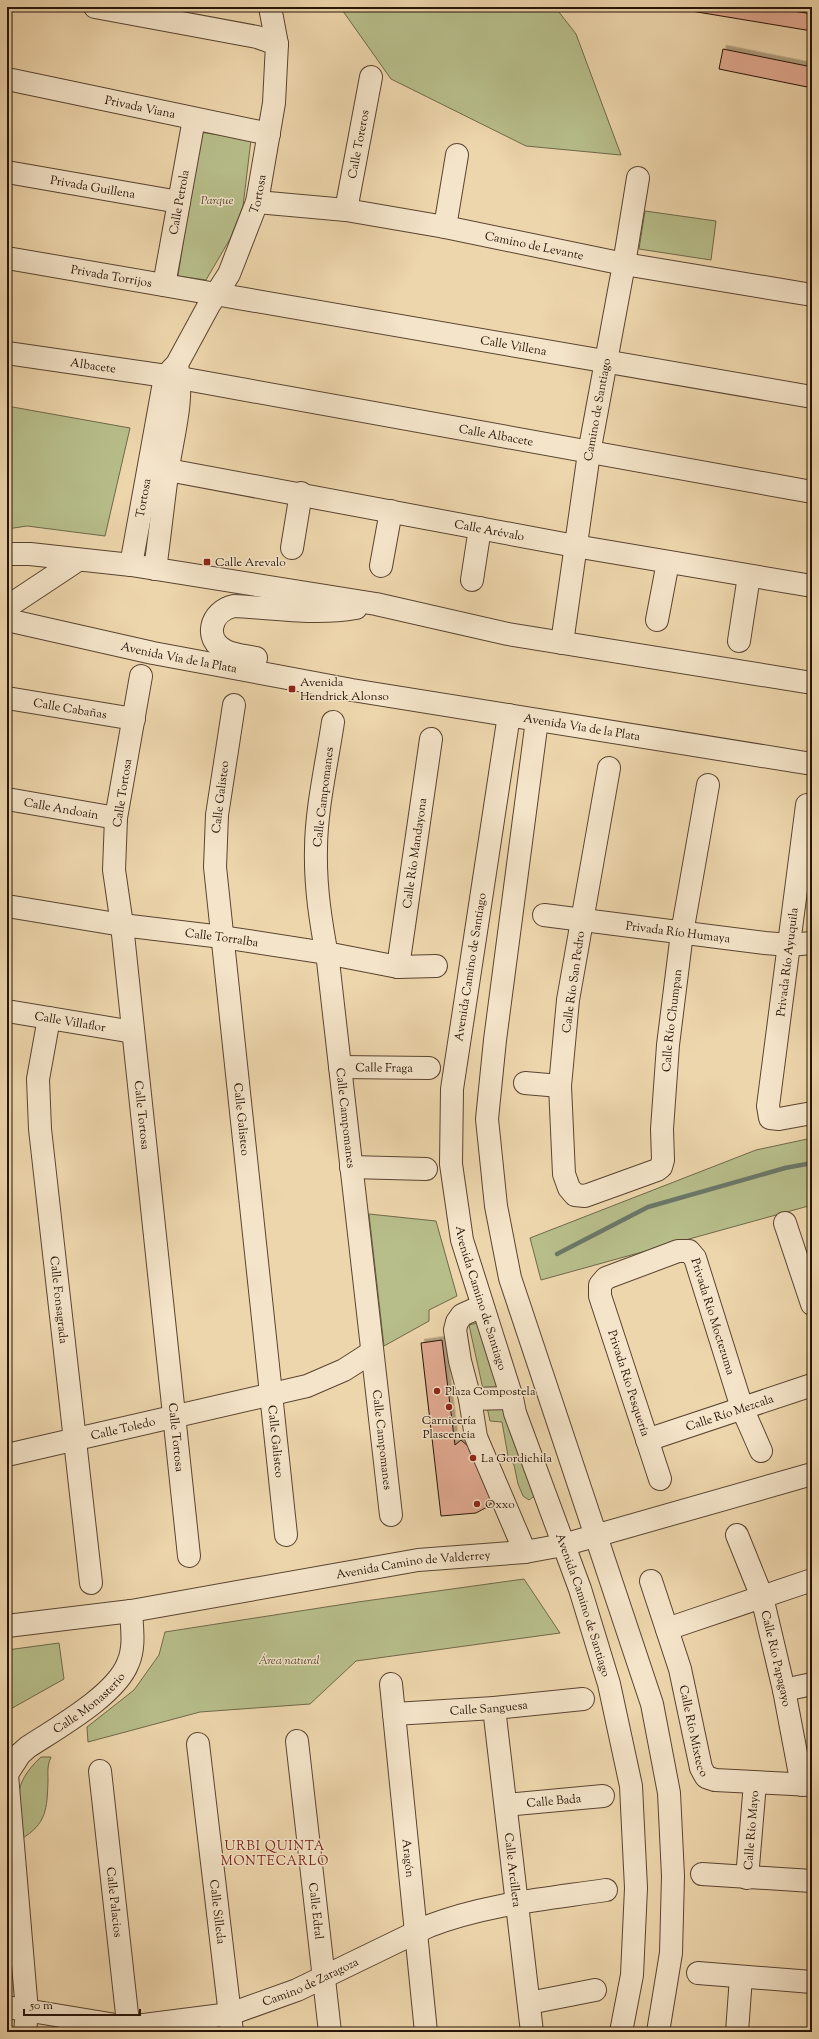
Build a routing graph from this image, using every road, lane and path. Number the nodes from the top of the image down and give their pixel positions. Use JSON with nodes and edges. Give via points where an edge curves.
{"nodes":[{"id":1,"x":95,"y":7,"type":"edge"},
{"id":2,"x":270,"y":7,"type":"edge"},
{"id":3,"x":277,"y":44,"type":"junction"},
{"id":4,"x":371,"y":77,"type":"dead end"},
{"id":5,"x":12,"y":80,"type":"dead end"},
{"id":6,"x":194,"y":119,"type":"junction"},
{"id":7,"x":269,"y":134,"type":"junction"},
{"id":8,"x":457,"y":155,"type":"dead end"},
{"id":9,"x":7,"y":172,"type":"edge"},
{"id":10,"x":638,"y":178,"type":"dead end"},
{"id":11,"x":178,"y":202,"type":"junction"},
{"id":12,"x":257,"y":202,"type":"junction"},
{"id":13,"x":346,"y":210,"type":"junction"},
{"id":14,"x":444,"y":227,"type":"junction"},
{"id":15,"x":7,"y":258,"type":"edge"},
{"id":16,"x":624,"y":264,"type":"junction"},
{"id":17,"x":164,"y":285,"type":"junction"},
{"id":18,"x":216,"y":294,"type":"junction"},
{"id":19,"x":812,"y":295,"type":"edge"},
{"id":20,"x":7,"y":353,"type":"edge"},
{"id":21,"x":606,"y":361,"type":"junction"},
{"id":22,"x":174,"y":373,"type":"junction"},
{"id":23,"x":812,"y":397,"type":"edge"},
{"id":24,"x":589,"y":453,"type":"junction"},
{"id":25,"x":168,"y":470,"type":"junction"},
{"id":26,"x":812,"y":492,"type":"edge"},
{"id":27,"x":301,"y":493,"type":"junction"},
{"id":28,"x":391,"y":511,"type":"junction"},
{"id":29,"x":480,"y":528,"type":"junction"},
{"id":30,"x":575,"y":546,"type":"junction"},
{"id":31,"x":292,"y":548,"type":"dead end"},
{"id":32,"x":7,"y":554,"type":"edge"},
{"id":33,"x":78,"y":560,"type":"junction"},
{"id":34,"x":668,"y":562,"type":"junction"},
{"id":35,"x":131,"y":565,"type":"junction"},
{"id":36,"x":382,"y":566,"type":"dead end"},
{"id":37,"x":156,"y":569,"type":"junction"},
{"id":38,"x":749,"y":576,"type":"junction"},
{"id":39,"x":472,"y":580,"type":"dead end"},
{"id":40,"x":812,"y":586,"type":"edge"},
{"id":41,"x":376,"y":604,"type":"junction"},
{"id":42,"x":7,"y":607,"type":"edge"},
{"id":43,"x":7,"y":620,"type":"edge"},
{"id":44,"x":658,"y":620,"type":"dead end"},
{"id":45,"x":739,"y":641,"type":"dead end"},
{"id":46,"x":562,"y":643,"type":"junction"},
{"id":47,"x":141,"y":676,"type":"dead end"},
{"id":48,"x":812,"y":683,"type":"edge"},
{"id":49,"x":352,"y":690,"type":"junction"},
{"id":50,"x":7,"y":698,"type":"edge"},
{"id":51,"x":234,"y":705,"type":"dead end"},
{"id":52,"x":509,"y":715,"type":"junction"},
{"id":53,"x":134,"y":719,"type":"junction"},
{"id":54,"x":537,"y":720,"type":"junction"},
{"id":55,"x":333,"y":722,"type":"dead end"},
{"id":56,"x":431,"y":739,"type":"dead end"},
{"id":57,"x":812,"y":764,"type":"edge"},
{"id":58,"x":608,"y":768,"type":"dead end"},
{"id":59,"x":708,"y":785,"type":"dead end"},
{"id":60,"x":7,"y":799,"type":"edge"},
{"id":61,"x":807,"y":805,"type":"dead end"},
{"id":62,"x":116,"y":818,"type":"junction"},
{"id":63,"x":7,"y":906,"type":"edge"},
{"id":64,"x":544,"y":915,"type":"dead end"},
{"id":65,"x":582,"y":919,"type":"junction"},
{"id":66,"x":122,"y":925,"type":"junction"},
{"id":67,"x":682,"y":933,"type":"junction"},
{"id":68,"x":222,"y":937,"type":"junction"},
{"id":69,"x":812,"y":943,"type":"edge"},
{"id":70,"x":789,"y":945,"type":"junction"},
{"id":71,"x":326,"y":953,"type":"junction"},
{"id":72,"x":436,"y":966,"type":"dead end"},
{"id":73,"x":398,"y":967,"type":"junction"},
{"id":74,"x":7,"y":1011,"type":"edge"},
{"id":75,"x":49,"y":1018,"type":"junction"},
{"id":76,"x":133,"y":1032,"type":"junction"},
{"id":77,"x":340,"y":1066,"type":"junction"},
{"id":78,"x":429,"y":1068,"type":"dead end"},
{"id":79,"x":525,"y":1083,"type":"dead end"},
{"id":80,"x":560,"y":1086,"type":"junction"},
{"id":81,"x":812,"y":1113,"type":"edge"},
{"id":82,"x":351,"y":1167,"type":"junction"},
{"id":83,"x":426,"y":1169,"type":"dead end"},
{"id":84,"x":575,"y":1195,"type":"joint"},
{"id":85,"x":784,"y":1223,"type":"dead end"},
{"id":86,"x":600,"y":1285,"type":"joint"},
{"id":87,"x":812,"y":1304,"type":"edge"},
{"id":88,"x":482,"y":1306,"type":"junction"},
{"id":89,"x":372,"y":1352,"type":"junction"},
{"id":90,"x":812,"y":1385,"type":"edge"},
{"id":91,"x":272,"y":1395,"type":"junction"},
{"id":92,"x":512,"y":1398,"type":"junction"},
{"id":93,"x":470,"y":1399,"type":"junction"},
{"id":94,"x":742,"y":1408,"type":"junction"},
{"id":95,"x":174,"y":1417,"type":"junction"},
{"id":96,"x":75,"y":1440,"type":"junction"},
{"id":97,"x":647,"y":1440,"type":"junction"},
{"id":98,"x":761,"y":1451,"type":"dead end"},
{"id":99,"x":7,"y":1455,"type":"edge"},
{"id":100,"x":812,"y":1474,"type":"edge"},
{"id":101,"x":660,"y":1479,"type":"dead end"},
{"id":102,"x":391,"y":1515,"type":"dead end"},
{"id":103,"x":286,"y":1535,"type":"dead end"},
{"id":104,"x":737,"y":1535,"type":"dead end"},
{"id":105,"x":596,"y":1537,"type":"junction"},
{"id":106,"x":564,"y":1545,"type":"junction"},
{"id":107,"x":525,"y":1552,"type":"junction"},
{"id":108,"x":189,"y":1556,"type":"dead end"},
{"id":109,"x":812,"y":1580,"type":"edge"},
{"id":110,"x":651,"y":1581,"type":"dead end"},
{"id":111,"x":91,"y":1583,"type":"dead end"},
{"id":112,"x":762,"y":1597,"type":"junction"},
{"id":113,"x":131,"y":1611,"type":"junction"},
{"id":114,"x":7,"y":1626,"type":"edge"},
{"id":115,"x":667,"y":1629,"type":"junction"},
{"id":116,"x":391,"y":1684,"type":"dead end"},
{"id":117,"x":812,"y":1684,"type":"edge"},
{"id":118,"x":784,"y":1690,"type":"junction"},
{"id":119,"x":583,"y":1699,"type":"dead end"},
{"id":120,"x":494,"y":1708,"type":"junction"},
{"id":121,"x":394,"y":1714,"type":"junction"},
{"id":122,"x":297,"y":1741,"type":"dead end"},
{"id":123,"x":198,"y":1744,"type":"dead end"},
{"id":124,"x":100,"y":1771,"type":"dead end"},
{"id":125,"x":7,"y":1775,"type":"edge"},
{"id":126,"x":755,"y":1783,"type":"junction"},
{"id":127,"x":807,"y":1785,"type":"edge"},
{"id":128,"x":603,"y":1796,"type":"dead end"},
{"id":129,"x":506,"y":1805,"type":"junction"},
{"id":130,"x":702,"y":1874,"type":"dead end"},
{"id":131,"x":747,"y":1878,"type":"junction"},
{"id":132,"x":812,"y":1881,"type":"edge"},
{"id":133,"x":606,"y":1890,"type":"dead end"},
{"id":134,"x":517,"y":1903,"type":"junction"},
{"id":135,"x":7,"y":1904,"type":"edge"},
{"id":136,"x":416,"y":1933,"type":"junction"},
{"id":137,"x":698,"y":1973,"type":"dead end"},
{"id":138,"x":324,"y":1977,"type":"junction"},
{"id":139,"x":741,"y":1977,"type":"junction"},
{"id":140,"x":812,"y":1982,"type":"edge"},
{"id":141,"x":595,"y":1990,"type":"dead end"},
{"id":142,"x":529,"y":2003,"type":"junction"},
{"id":143,"x":20,"y":2018,"type":"edge"},
{"id":144,"x":231,"y":2023,"type":"edge"},
{"id":145,"x":128,"y":2029,"type":"edge"},
{"id":146,"x":330,"y":2032,"type":"edge"},
{"id":147,"x":426,"y":2032,"type":"edge"},
{"id":148,"x":532,"y":2032,"type":"edge"},
{"id":149,"x":621,"y":2032,"type":"edge"},
{"id":150,"x":658,"y":2032,"type":"edge"},
{"id":151,"x":737,"y":2032,"type":"edge"}],
"edges":[{"from":1,"to":3,"type":"street","via":[[257,37]]},
{"from":2,"to":3,"type":"street","name":"Tortosa"},
{"from":3,"to":7,"type":"street","name":"Tortosa","via":[[274,103]]},
{"from":4,"to":13,"type":"street","name":"Calle Toreros"},
{"from":5,"to":6,"type":"street","name":"Privada Viana"},
{"from":6,"to":7,"type":"street","name":"Privada Viana"},
{"from":6,"to":11,"type":"street","name":"Calle Petrola"},
{"from":7,"to":12,"type":"street","name":"Tortosa"},
{"from":8,"to":14,"type":"street"},
{"from":9,"to":11,"type":"street","name":"Privada Guillena"},
{"from":10,"to":16,"type":"street","name":"Camino de Santiago"},
{"from":11,"to":17,"type":"street","name":"Calle Petrola"},
{"from":12,"to":13,"type":"street","name":"Camino de Levante"},
{"from":12,"to":18,"type":"street","name":"Tortosa","via":[[228,274]]},
{"from":13,"to":14,"type":"street","name":"Camino de Levante"},
{"from":14,"to":16,"type":"street","name":"Camino de Levante"},
{"from":15,"to":17,"type":"street","name":"Privada Torrijos"},
{"from":16,"to":19,"type":"street","name":"Camino de Levante"},
{"from":16,"to":21,"type":"street","name":"Camino de Santiago"},
{"from":17,"to":18,"type":"street","name":"Privada Torrijos"},
{"from":18,"to":21,"type":"street","name":"Calle Villena"},
{"from":18,"to":22,"type":"street","name":"Tortosa"},
{"from":20,"to":22,"type":"street","name":"Albacete"},
{"from":21,"to":23,"type":"street","name":"Calle Villena"},
{"from":21,"to":24,"type":"street","name":"Camino de Santiago"},
{"from":22,"to":24,"type":"street","name":"Calle Albacete"},
{"from":22,"to":25,"type":"street","name":"Tortosa","via":[[180,399]]},
{"from":22,"to":35,"type":"street","name":"Tortosa"},
{"from":24,"to":26,"type":"street","name":"Calle Albacete"},
{"from":24,"to":30,"type":"street","name":"Camino de Santiago"},
{"from":25,"to":27,"type":"street","name":"Calle Arévalo"},
{"from":25,"to":37,"type":"street","name":"Tortosa"},
{"from":27,"to":28,"type":"street","name":"Calle Arévalo"},
{"from":27,"to":31,"type":"street"},
{"from":28,"to":29,"type":"street","name":"Calle Arévalo"},
{"from":28,"to":36,"type":"street"},
{"from":29,"to":30,"type":"street","name":"Calle Arévalo"},
{"from":29,"to":39,"type":"street"},
{"from":30,"to":34,"type":"street","name":"Calle Arévalo"},
{"from":30,"to":46,"type":"street","name":"Camino de Santiago"},
{"from":32,"to":33,"type":"street","name":"Avenida Vía de la Plata"},
{"from":33,"to":35,"type":"street","name":"Avenida Vía de la Plata"},
{"from":33,"to":42,"type":"street"},
{"from":34,"to":38,"type":"street","name":"Calle Arévalo"},
{"from":34,"to":44,"type":"street"},
{"from":35,"to":37,"type":"street","name":"Avenida Vía de la Plata"},
{"from":37,"to":41,"type":"street","name":"Avenida Vía de la Plata"},
{"from":38,"to":40,"type":"street","name":"Calle Arévalo"},
{"from":38,"to":45,"type":"street"},
{"from":41,"to":46,"type":"street","name":"Avenida Vía de la Plata","via":[[508,634]]},
{"from":41,"to":49,"type":"street","name":"Avenida Vía de la Plata","via":[[316,612],[234,606],[224,608],[216,615],[212,624],[218,644],[226,651],[300,669]]},
{"from":43,"to":49,"type":"street","name":"Avenida Vía de la Plata","via":[[153,653]]},
{"from":46,"to":48,"type":"street","name":"Avenida Vía de la Plata"},
{"from":47,"to":53,"type":"street","name":"Calle Tortosa"},
{"from":49,"to":52,"type":"street","name":"Avenida Vía de la Plata"},
{"from":50,"to":53,"type":"street","name":"Calle Cabañas"},
{"from":51,"to":68,"type":"street","name":"Calle Galisteo","via":[[216,815],[214,845]]},
{"from":52,"to":54,"type":"street","name":"Avenida Vía de la Plata"},
{"from":52,"to":88,"type":"street","name":"Avenida Camino de Santiago","via":[[452,1089],[452,1164],[461,1232]]},
{"from":53,"to":62,"type":"street","name":"Calle Tortosa"},
{"from":54,"to":57,"type":"street","name":"Avenida Vía de la Plata"},
{"from":54,"to":105,"type":"street","via":[[487,1119],[496,1206],[510,1278]]},
{"from":55,"to":71,"type":"street","name":"Calle Campomanes","via":[[316,847],[319,904]]},
{"from":56,"to":73,"type":"street","name":"Calle Río Mandayona"},
{"from":58,"to":65,"type":"street","name":"Calle Río San Pedro"},
{"from":59,"to":67,"type":"street","name":"Calle Río Chumpan"},
{"from":60,"to":62,"type":"street","name":"Calle Andoain"},
{"from":61,"to":70,"type":"street","name":"Privada Río Ayuquila"},
{"from":62,"to":66,"type":"street","name":"Calle Tortosa","via":[[114,870]]},
{"from":63,"to":66,"type":"street","name":"Calle Torralba"},
{"from":64,"to":65,"type":"street","name":"Privada Río Humaya"},
{"from":65,"to":67,"type":"street","name":"Privada Río Humaya"},
{"from":65,"to":80,"type":"street","name":"Calle Río San Pedro","via":[[568,1000]]},
{"from":66,"to":68,"type":"street","name":"Calle Torralba"},
{"from":66,"to":76,"type":"street","name":"Calle Tortosa"},
{"from":67,"to":70,"type":"street","name":"Privada Río Humaya"},
{"from":67,"to":84,"type":"street","name":"Calle Río Chumpan","via":[[668,1045],[661,1167],[585,1196]]},
{"from":68,"to":71,"type":"street","name":"Calle Torralba"},
{"from":68,"to":91,"type":"street","name":"Calle Galisteo"},
{"from":69,"to":70,"type":"street","name":"Privada Río Humaya"},
{"from":70,"to":81,"type":"street","name":"Privada Río Ayuquila","via":[[768,1106],[770,1118],[779,1119]]},
{"from":71,"to":73,"type":"street","name":"Calle Torralba"},
{"from":71,"to":77,"type":"street","name":"Calle Campomanes"},
{"from":72,"to":73,"type":"street","name":"Calle Torralba"},
{"from":74,"to":75,"type":"street","name":"Calle Villaflor"},
{"from":75,"to":76,"type":"street","name":"Calle Villaflor"},
{"from":75,"to":96,"type":"street","name":"Calle Fonsagrada","via":[[38,1079],[40,1122]]},
{"from":76,"to":95,"type":"street","name":"Calle Tortosa"},
{"from":77,"to":78,"type":"street","name":"Calle Fraga"},
{"from":77,"to":82,"type":"street","name":"Calle Campomanes"},
{"from":79,"to":80,"type":"street"},
{"from":80,"to":84,"type":"street","name":"Calle Río San Pedro","via":[[564,1174],[569,1188]]},
{"from":82,"to":83,"type":"street"},
{"from":82,"to":89,"type":"street","name":"Calle Campomanes"},
{"from":85,"to":87,"type":"street"},
{"from":86,"to":94,"type":"street","name":"Privada Río Moctezuma","via":[[606,1278],[678,1251],[689,1251],[695,1258]]},
{"from":86,"to":97,"type":"street","name":"Privada Río Pesquería","via":[[600,1296]]},
{"from":88,"to":92,"type":"street","name":"Avenida Camino de Santiago"},
{"from":88,"to":93,"type":"street","via":[[462,1315],[455,1330]]},
{"from":89,"to":91,"type":"street","name":"Calle Toledo","via":[[361,1361],[324,1380]]},
{"from":89,"to":102,"type":"street","name":"Calle Campomanes"},
{"from":90,"to":94,"type":"street","name":"Calle Río Mezcala"},
{"from":91,"to":95,"type":"street","name":"Calle Toledo"},
{"from":91,"to":103,"type":"street","name":"Calle Galisteo"},
{"from":92,"to":93,"type":"street"},
{"from":92,"to":106,"type":"street","name":"Avenida Camino de Santiago","via":[[515,1413]]},
{"from":93,"to":107,"type":"street","via":[[476,1437]]},
{"from":94,"to":97,"type":"street","name":"Calle Río Mezcala"},
{"from":94,"to":98,"type":"street","name":"Privada Río Moctezuma"},
{"from":95,"to":96,"type":"street","name":"Calle Toledo"},
{"from":95,"to":108,"type":"street","name":"Calle Tortosa"},
{"from":96,"to":99,"type":"street","name":"Calle Toledo"},
{"from":96,"to":111,"type":"street","name":"Calle Fonsagrada"},
{"from":97,"to":101,"type":"street","name":"Privada Río Pesquería"},
{"from":100,"to":105,"type":"street","name":"Avenida Camino de Valderrey"},
{"from":104,"to":112,"type":"street","name":"Calle Río Papagayo"},
{"from":105,"to":106,"type":"street","name":"Avenida Camino de Valderrey"},
{"from":105,"to":150,"type":"street","via":[[652,1704],[669,1793],[673,1876],[671,1953]]},
{"from":106,"to":107,"type":"street","name":"Avenida Camino de Valderrey"},
{"from":106,"to":149,"type":"street","name":"Avenida Camino de Santiago","via":[[609,1684],[631,1786],[636,1888],[632,1975]]},
{"from":107,"to":113,"type":"street","name":"Avenida Camino de Valderrey","via":[[410,1562]]},
{"from":109,"to":112,"type":"street"},
{"from":110,"to":115,"type":"street","name":"Calle Río Mixteco"},
{"from":112,"to":115,"type":"street"},
{"from":112,"to":118,"type":"street","name":"Calle Río Papagayo"},
{"from":113,"to":114,"type":"street","name":"Avenida Camino de Valderrey"},
{"from":113,"to":125,"type":"street","name":"Calle Monasterio","via":[[132,1646],[129,1662],[118,1681],[84,1709],[28,1747]]},
{"from":115,"to":126,"type":"street","name":"Calle Río Mixteco","via":[[680,1669],[701,1768],[706,1777]]},
{"from":116,"to":121,"type":"street","name":"Aragón"},
{"from":117,"to":118,"type":"street"},
{"from":118,"to":127,"type":"street","name":"Calle Río Papagayo"},
{"from":119,"to":120,"type":"street","name":"Calle Sanguesa"},
{"from":120,"to":121,"type":"street","name":"Calle Sanguesa"},
{"from":120,"to":129,"type":"street","name":"Calle Arcillera"},
{"from":121,"to":136,"type":"street","name":"Aragón"},
{"from":122,"to":138,"type":"street","name":"Calle Edral"},
{"from":123,"to":144,"type":"street","name":"Calle Silleda"},
{"from":124,"to":145,"type":"street","name":"Calle Palacios"},
{"from":125,"to":143,"type":"street","name":"Calle Monasterio"},
{"from":126,"to":127,"type":"street","name":"Calle Río Mixteco"},
{"from":126,"to":131,"type":"street","name":"Calle Río Mayo"},
{"from":128,"to":129,"type":"street","name":"Calle Bada"},
{"from":129,"to":134,"type":"street","name":"Calle Arcillera"},
{"from":130,"to":131,"type":"street"},
{"from":131,"to":132,"type":"street"},
{"from":133,"to":134,"type":"street","name":"Camino de Zaragoza"},
{"from":134,"to":136,"type":"street","name":"Camino de Zaragoza","via":[[450,1918]]},
{"from":134,"to":142,"type":"street","name":"Calle Arcillera"},
{"from":135,"to":143,"type":"street"},
{"from":136,"to":138,"type":"street","name":"Camino de Zaragoza"},
{"from":136,"to":147,"type":"street","name":"Aragón"},
{"from":137,"to":139,"type":"street"},
{"from":138,"to":144,"type":"street","name":"Camino de Zaragoza"},
{"from":138,"to":146,"type":"street","name":"Calle Edral"},
{"from":139,"to":140,"type":"street"},
{"from":139,"to":151,"type":"street"},
{"from":141,"to":142,"type":"street"},
{"from":142,"to":148,"type":"street","name":"Calle Arcillera"},
{"from":143,"to":145,"type":"street","name":"Camino de Zaragoza"},
{"from":144,"to":145,"type":"street","name":"Camino de Zaragoza"}]}
